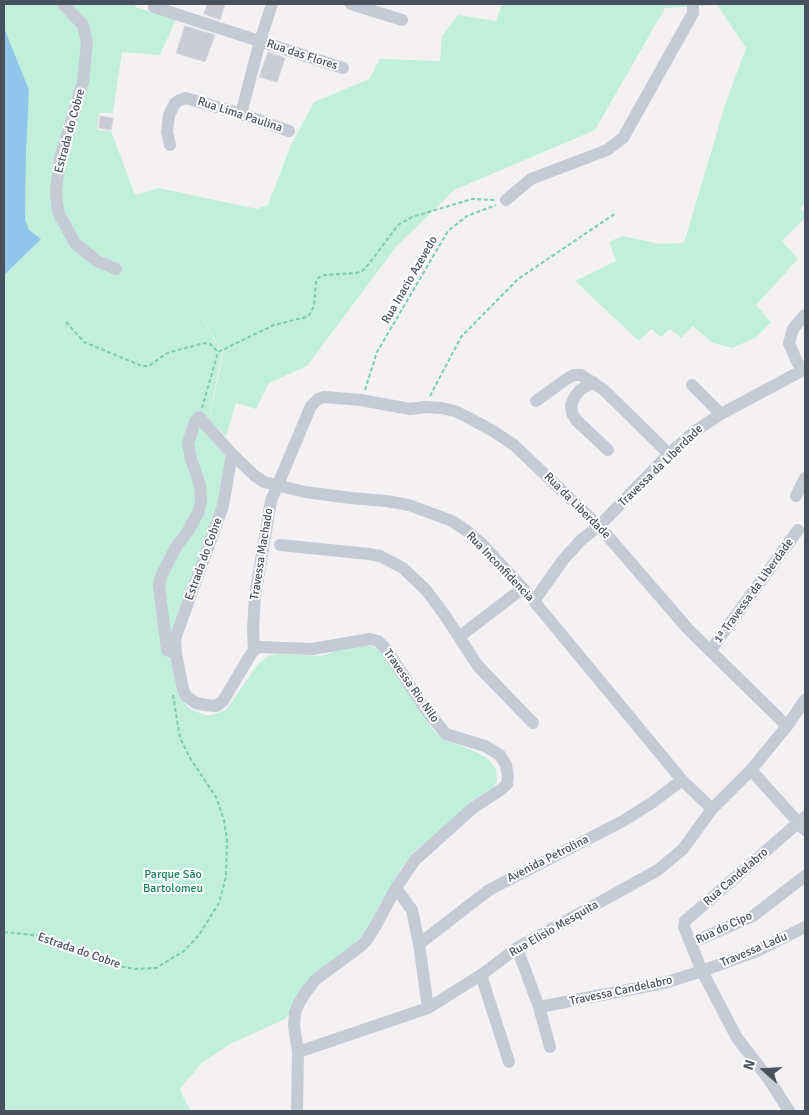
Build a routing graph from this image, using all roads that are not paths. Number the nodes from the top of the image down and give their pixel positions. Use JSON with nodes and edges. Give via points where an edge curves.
{"nodes":[{"id":1,"x":63,"y":4,"type":"edge"},
{"id":2,"x":272,"y":4,"type":"edge"},
{"id":3,"x":351,"y":4,"type":"edge"},
{"id":4,"x":693,"y":4,"type":"edge"},
{"id":5,"x":154,"y":7,"type":"dead end"},
{"id":6,"x":402,"y":20,"type":"dead end"},
{"id":7,"x":260,"y":41,"type":"junction"},
{"id":8,"x":343,"y":68,"type":"dead end"},
{"id":9,"x":241,"y":114,"type":"junction"},
{"id":10,"x":289,"y":131,"type":"dead end"},
{"id":11,"x":170,"y":144,"type":"dead end"},
{"id":12,"x":506,"y":200,"type":"road end"},
{"id":13,"x":116,"y":269,"type":"dead end"},
{"id":14,"x":805,"y":315,"type":"edge"},
{"id":15,"x":804,"y":370,"type":"edge"},
{"id":16,"x":593,"y":382,"type":"junction"},
{"id":17,"x":692,"y":385,"type":"dead end"},
{"id":18,"x":536,"y":401,"type":"dead end"},
{"id":19,"x":311,"y":406,"type":"joint"},
{"id":20,"x":721,"y":414,"type":"junction"},
{"id":21,"x":199,"y":417,"type":"joint"},
{"id":22,"x":608,"y":450,"type":"dead end"},
{"id":23,"x":232,"y":454,"type":"junction"},
{"id":24,"x":669,"y":454,"type":"junction"},
{"id":25,"x":805,"y":478,"type":"edge"},
{"id":26,"x":276,"y":486,"type":"junction"},
{"id":27,"x":796,"y":496,"type":"dead end"},
{"id":28,"x":600,"y":526,"type":"junction"},
{"id":29,"x":798,"y":530,"type":"dead end"},
{"id":30,"x":280,"y":545,"type":"dead end"},
{"id":31,"x":523,"y":588,"type":"junction"},
{"id":32,"x":534,"y":602,"type":"junction"},
{"id":33,"x":459,"y":637,"type":"junction"},
{"id":34,"x":254,"y":650,"type":"junction"},
{"id":35,"x":710,"y":651,"type":"junction"},
{"id":36,"x":176,"y":654,"type":"junction"},
{"id":37,"x":805,"y":700,"type":"edge"},
{"id":38,"x":533,"y":723,"type":"dead end"},
{"id":39,"x":787,"y":726,"type":"junction"},
{"id":40,"x":751,"y":770,"type":"junction"},
{"id":41,"x":682,"y":780,"type":"junction"},
{"id":42,"x":712,"y":809,"type":"junction"},
{"id":43,"x":803,"y":823,"type":"edge"},
{"id":44,"x":805,"y":876,"type":"edge"},
{"id":45,"x":396,"y":888,"type":"junction"},
{"id":46,"x":805,"y":927,"type":"edge"},
{"id":47,"x":691,"y":943,"type":"junction"},
{"id":48,"x":419,"y":944,"type":"junction"},
{"id":49,"x":517,"y":948,"type":"junction"},
{"id":50,"x":702,"y":971,"type":"junction"},
{"id":51,"x":481,"y":975,"type":"junction"},
{"id":52,"x":539,"y":1007,"type":"junction"},
{"id":53,"x":428,"y":1008,"type":"junction"},
{"id":54,"x":550,"y":1047,"type":"dead end"},
{"id":55,"x":298,"y":1052,"type":"junction"},
{"id":56,"x":509,"y":1062,"type":"dead end"},
{"id":57,"x":297,"y":1111,"type":"edge"},
{"id":58,"x":789,"y":1111,"type":"edge"}],
"edges":[{"from":1,"to":13,"type":"street","name":"Estrada do Cobre","via":[[83,25],[87,42],[83,82],[60,158],[57,205],[75,243],[97,261]]},
{"from":2,"to":7,"type":"street"},
{"from":3,"to":6,"type":"street"},
{"from":4,"to":12,"type":"street","via":[[693,13],[623,138],[606,150],[531,179]]},
{"from":5,"to":7,"type":"street","name":"Rua das Flores"},
{"from":7,"to":8,"type":"street","name":"Rua das Flores"},
{"from":7,"to":9,"type":"street"},
{"from":9,"to":10,"type":"street","name":"Rua Lima Paulina"},
{"from":9,"to":11,"type":"street","name":"Rua Lima Paulina","via":[[193,100],[180,100],[169,115],[167,132]]},
{"from":14,"to":15,"type":"street","via":[[793,329],[789,343]]},
{"from":15,"to":20,"type":"street","name":"Travessa da Liberdade"},
{"from":16,"to":18,"type":"street","via":[[574,374]]},
{"from":16,"to":22,"type":"street","via":[[574,398],[572,413]]},
{"from":16,"to":24,"type":"street","via":[[618,402]]},
{"from":17,"to":20,"type":"street"},
{"from":19,"to":26,"type":"street","name":"Travessa Machado"},
{"from":19,"to":28,"type":"street","name":"Rua da Liberdade","via":[[324,397],[455,411],[507,440]]},
{"from":20,"to":24,"type":"street","name":"Travessa da Liberdade"},
{"from":21,"to":23,"type":"street","name":"Rua Inconfidencia"},
{"from":21,"to":36,"type":"street","name":"Estrada do Cobre","via":[[188,443],[200,485],[199,511],[176,547],[159,585],[167,650]]},
{"from":23,"to":26,"type":"street","name":"Rua Inconfidencia","via":[[255,476]]},
{"from":23,"to":36,"type":"street","name":"Estrada do Cobre","via":[[223,506],[175,639]]},
{"from":24,"to":28,"type":"street","name":"Travessa da Liberdade"},
{"from":25,"to":27,"type":"street"},
{"from":26,"to":31,"type":"street","name":"Rua Inconfidencia","via":[[409,505],[452,521],[482,544]]},
{"from":26,"to":34,"type":"street","name":"Travessa Machado","via":[[267,518],[255,596]]},
{"from":28,"to":32,"type":"street","name":"Travessa da Liberdade","via":[[581,540],[563,560]]},
{"from":28,"to":35,"type":"street","name":"Rua da Liberdade"},
{"from":29,"to":35,"type":"street","name":"1ª Travessa da Liberdade"},
{"from":30,"to":33,"type":"street","via":[[380,556],[403,568],[426,590]]},
{"from":31,"to":32,"type":"street","name":"Rua Inconfidencia"},
{"from":31,"to":33,"type":"street"},
{"from":32,"to":41,"type":"street","name":"Rua Inconfidencia"},
{"from":33,"to":38,"type":"street","via":[[478,666]]},
{"from":34,"to":36,"type":"street","via":[[223,701],[216,706],[196,703],[186,696]]},
{"from":34,"to":45,"type":"street","name":"Travessa Rio Nilo","via":[[271,647],[312,649],[365,639],[378,641],[446,734],[485,746],[500,755],[506,765],[507,784],[473,808],[415,860]]},
{"from":35,"to":39,"type":"street","name":"Rua da Liberdade"},
{"from":37,"to":39,"type":"street","name":"Rua Elisio Mesquita"},
{"from":39,"to":40,"type":"street","name":"Rua Elisio Mesquita"},
{"from":40,"to":42,"type":"street","name":"Rua Elisio Mesquita"},
{"from":40,"to":43,"type":"street"},
{"from":41,"to":42,"type":"street","name":"Rua Inconfidencia"},
{"from":41,"to":48,"type":"street","name":"Avenida Petrolina","via":[[623,820],[489,890]]},
{"from":42,"to":49,"type":"street","name":"Rua Elisio Mesquita","via":[[683,849],[658,870]]},
{"from":43,"to":47,"type":"street","name":"Rua Candelabro","via":[[685,921],[684,930]]},
{"from":44,"to":47,"type":"street","name":"Rua do Cipo","via":[[753,916]]},
{"from":45,"to":48,"type":"street","via":[[412,910]]},
{"from":45,"to":55,"type":"street","name":"Travessa Rio Nilo","via":[[366,941],[315,980],[299,1002],[294,1026]]},
{"from":46,"to":50,"type":"street","name":"Travessa Ladu","via":[[757,951]]},
{"from":47,"to":50,"type":"street"},
{"from":48,"to":53,"type":"street"},
{"from":49,"to":51,"type":"street","name":"Rua Elisio Mesquita"},
{"from":49,"to":52,"type":"street"},
{"from":50,"to":52,"type":"street","name":"Travessa Candelabro","via":[[664,982]]},
{"from":50,"to":58,"type":"street","via":[[736,1038]]},
{"from":51,"to":53,"type":"street","name":"Rua Elisio Mesquita"},
{"from":51,"to":56,"type":"street"},
{"from":52,"to":54,"type":"street"},
{"from":53,"to":55,"type":"street","name":"Rua Elisio Mesquita"},
{"from":55,"to":57,"type":"street"}]}
